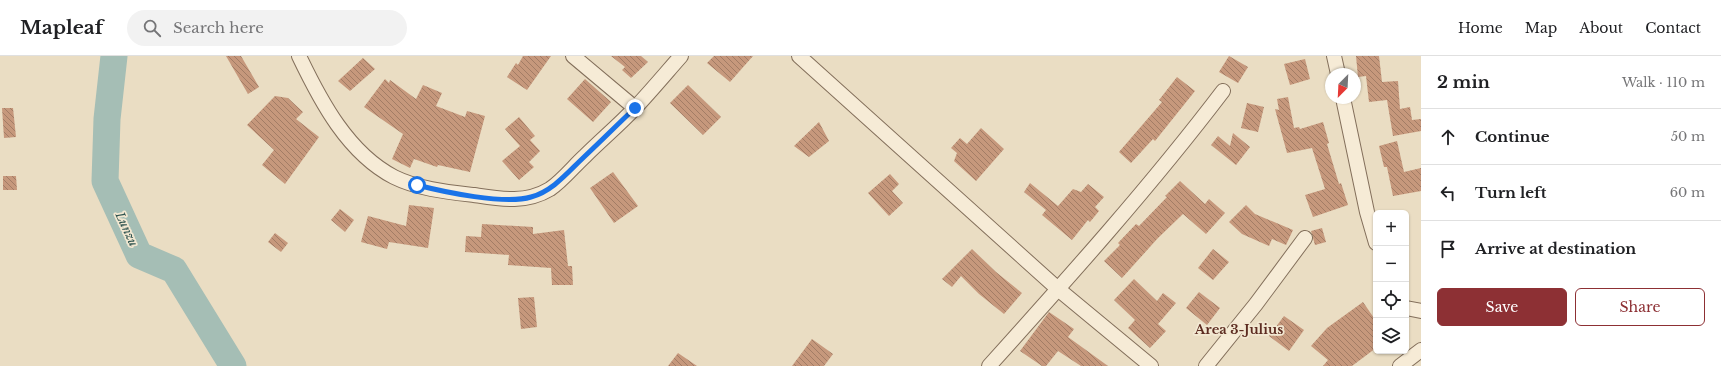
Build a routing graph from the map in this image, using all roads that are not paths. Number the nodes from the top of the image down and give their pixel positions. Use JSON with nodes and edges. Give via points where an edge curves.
{"nodes":[{"id":1,"x":299,"y":56,"type":"edge"},
{"id":2,"x":573,"y":56,"type":"edge"},
{"id":3,"x":681,"y":56,"type":"edge"},
{"id":4,"x":799,"y":56,"type":"edge"},
{"id":5,"x":1334,"y":56,"type":"edge"},
{"id":6,"x":1337,"y":68,"type":"edge"},
{"id":7,"x":1223,"y":91,"type":"dead end"},
{"id":8,"x":1344,"y":104,"type":"edge"},
{"id":9,"x":635,"y":108,"type":"junction"},
{"id":10,"x":1373,"y":233,"type":"edge"},
{"id":11,"x":1305,"y":238,"type":"dead end"},
{"id":12,"x":1058,"y":289,"type":"junction"},
{"id":13,"x":1409,"y":309,"type":"edge"},
{"id":14,"x":1421,"y":311,"type":"edge"},
{"id":15,"x":1421,"y":350,"type":"edge"},
{"id":16,"x":989,"y":366,"type":"edge"},
{"id":17,"x":1151,"y":366,"type":"edge"},
{"id":18,"x":1206,"y":366,"type":"edge"},
{"id":19,"x":1400,"y":366,"type":"edge"}],
"edges":[{"from":1,"to":9,"type":"street","via":[[343,132],[364,157],[377,167],[395,178],[439,190],[502,200],[519,200],[550,189]]},
{"from":2,"to":9,"type":"street"},
{"from":3,"to":9,"type":"street"},
{"from":4,"to":12,"type":"street"},
{"from":5,"to":6,"type":"street"},
{"from":7,"to":12,"type":"street","via":[[1132,206]]},
{"from":8,"to":10,"type":"street"},
{"from":11,"to":18,"type":"street"},
{"from":12,"to":16,"type":"street"},
{"from":12,"to":17,"type":"street"},
{"from":13,"to":14,"type":"street"},
{"from":15,"to":19,"type":"street"}]}
